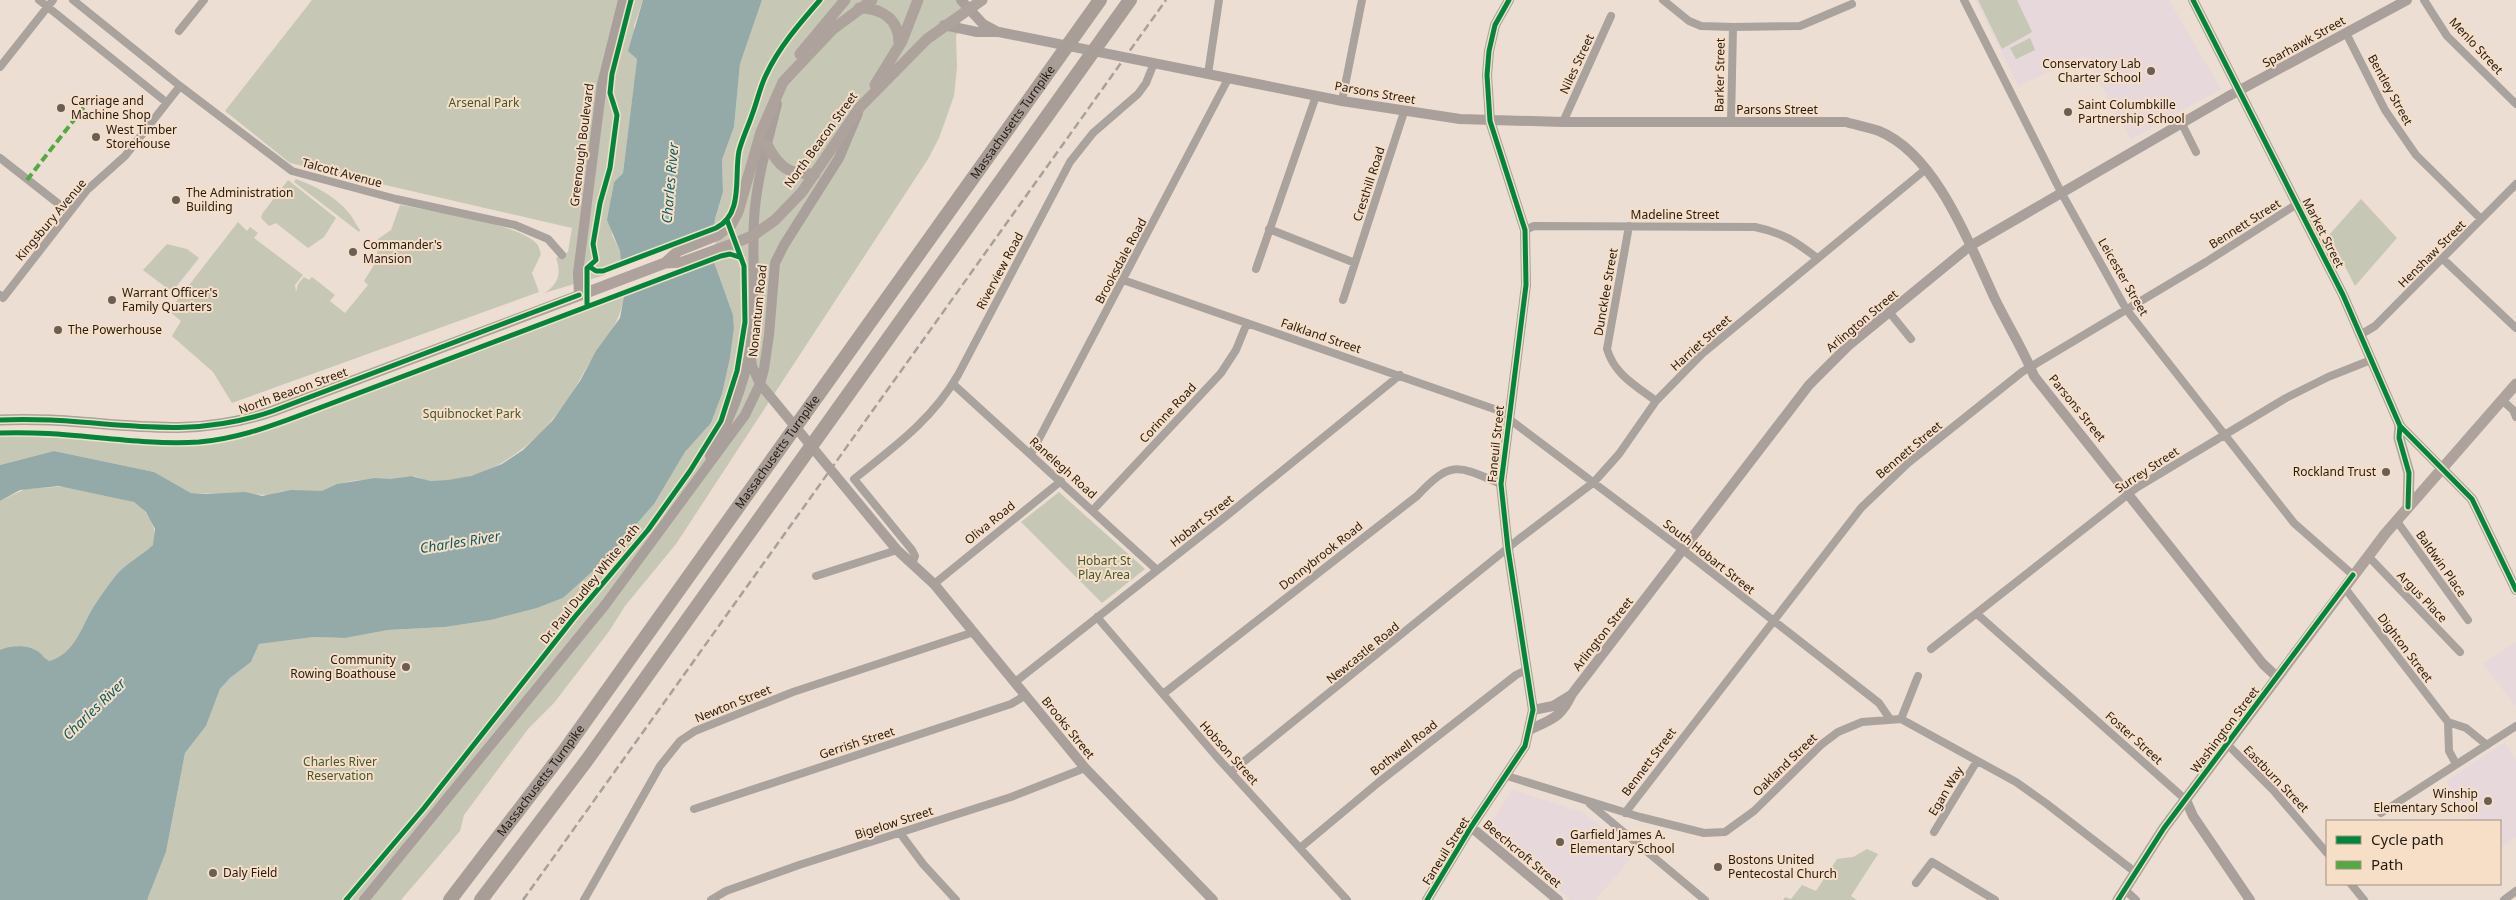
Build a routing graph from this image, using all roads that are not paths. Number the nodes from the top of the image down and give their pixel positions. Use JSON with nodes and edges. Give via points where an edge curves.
{"nodes":[{"id":1,"x":38,"y":0,"type":"edge"},
{"id":2,"x":73,"y":0,"type":"edge"},
{"id":3,"x":204,"y":0,"type":"edge"},
{"id":4,"x":623,"y":0,"type":"edge"},
{"id":5,"x":846,"y":0,"type":"edge"},
{"id":6,"x":872,"y":0,"type":"edge"},
{"id":7,"x":918,"y":0,"type":"edge"},
{"id":8,"x":982,"y":0,"type":"edge"},
{"id":9,"x":1100,"y":0,"type":"edge"},
{"id":10,"x":1130,"y":0,"type":"edge"},
{"id":11,"x":1219,"y":0,"type":"edge"},
{"id":12,"x":1362,"y":0,"type":"edge"},
{"id":13,"x":1509,"y":0,"type":"edge"},
{"id":14,"x":1663,"y":0,"type":"edge"},
{"id":15,"x":1964,"y":0,"type":"edge"},
{"id":16,"x":2193,"y":0,"type":"edge"},
{"id":17,"x":2407,"y":0,"type":"edge"},
{"id":18,"x":2424,"y":0,"type":"edge"},
{"id":19,"x":51,"y":3,"type":"edge"},
{"id":20,"x":965,"y":4,"type":"edge"},
{"id":21,"x":1852,"y":4,"type":"dead end"},
{"id":22,"x":859,"y":8,"type":"junction"},
{"id":23,"x":1611,"y":16,"type":"dead end"},
{"id":24,"x":944,"y":25,"type":"junction"},
{"id":25,"x":1733,"y":27,"type":"junction"},
{"id":26,"x":179,"y":31,"type":"dead end"},
{"id":27,"x":999,"y":32,"type":"junction"},
{"id":28,"x":2346,"y":33,"type":"junction"},
{"id":29,"x":899,"y":47,"type":"junction"},
{"id":30,"x":1154,"y":63,"type":"junction"},
{"id":31,"x":0,"y":67,"type":"edge"},
{"id":32,"x":1208,"y":74,"type":"junction"},
{"id":33,"x":1228,"y":78,"type":"junction"},
{"id":34,"x":783,"y":82,"type":"junction"},
{"id":35,"x":180,"y":86,"type":"junction"},
{"id":36,"x":2240,"y":91,"type":"junction"},
{"id":37,"x":1316,"y":96,"type":"junction"},
{"id":38,"x":1342,"y":101,"type":"junction"},
{"id":39,"x":166,"y":102,"type":"junction"},
{"id":40,"x":2516,"y":104,"type":"edge"},
{"id":41,"x":860,"y":107,"type":"junction"},
{"id":42,"x":1404,"y":112,"type":"junction"},
{"id":43,"x":1490,"y":121,"type":"junction"},
{"id":44,"x":1563,"y":122,"type":"junction"},
{"id":45,"x":1731,"y":122,"type":"junction"},
{"id":46,"x":2182,"y":124,"type":"junction"},
{"id":47,"x":767,"y":145,"type":"junction"},
{"id":48,"x":2196,"y":152,"type":"dead end"},
{"id":49,"x":0,"y":158,"type":"edge"},
{"id":50,"x":1926,"y":169,"type":"junction"},
{"id":51,"x":815,"y":174,"type":"junction"},
{"id":52,"x":2515,"y":187,"type":"edge"},
{"id":53,"x":2061,"y":192,"type":"junction"},
{"id":54,"x":2297,"y":204,"type":"junction"},
{"id":55,"x":69,"y":212,"type":"junction"},
{"id":56,"x":2481,"y":219,"type":"junction"},
{"id":57,"x":1629,"y":226,"type":"junction"},
{"id":58,"x":1269,"y":229,"type":"junction"},
{"id":59,"x":1525,"y":230,"type":"junction"},
{"id":60,"x":754,"y":235,"type":"junction"},
{"id":61,"x":1970,"y":246,"type":"junction"},
{"id":62,"x":562,"y":255,"type":"dead end"},
{"id":63,"x":1817,"y":258,"type":"junction"},
{"id":64,"x":2442,"y":259,"type":"junction"},
{"id":65,"x":664,"y":263,"type":"junction"},
{"id":66,"x":1355,"y":263,"type":"junction"},
{"id":67,"x":1256,"y":269,"type":"dead end"},
{"id":68,"x":1124,"y":280,"type":"junction"},
{"id":69,"x":0,"y":295,"type":"edge"},
{"id":70,"x":578,"y":295,"type":"junction"},
{"id":71,"x":1343,"y":300,"type":"dead end"},
{"id":72,"x":2126,"y":309,"type":"junction"},
{"id":73,"x":1890,"y":312,"type":"junction"},
{"id":74,"x":1247,"y":323,"type":"junction"},
{"id":75,"x":2516,"y":328,"type":"edge"},
{"id":76,"x":2360,"y":335,"type":"junction"},
{"id":77,"x":1910,"y":340,"type":"dead end"},
{"id":78,"x":750,"y":352,"type":"junction"},
{"id":79,"x":2371,"y":360,"type":"junction"},
{"id":80,"x":2030,"y":367,"type":"junction"},
{"id":81,"x":1400,"y":375,"type":"junction"},
{"id":82,"x":760,"y":384,"type":"junction"},
{"id":83,"x":952,"y":384,"type":"junction"},
{"id":84,"x":2516,"y":384,"type":"edge"},
{"id":85,"x":2502,"y":400,"type":"junction"},
{"id":86,"x":1656,"y":401,"type":"junction"},
{"id":87,"x":2516,"y":417,"type":"edge"},
{"id":88,"x":1509,"y":418,"type":"junction"},
{"id":89,"x":0,"y":420,"type":"edge"},
{"id":90,"x":2400,"y":426,"type":"junction"},
{"id":91,"x":2224,"y":434,"type":"junction"},
{"id":92,"x":1031,"y":454,"type":"junction"},
{"id":93,"x":2441,"y":469,"type":"junction"},
{"id":94,"x":1061,"y":481,"type":"junction"},
{"id":95,"x":1594,"y":482,"type":"junction"},
{"id":96,"x":1501,"y":484,"type":"junction"},
{"id":97,"x":692,"y":488,"type":"junction"},
{"id":98,"x":2129,"y":494,"type":"junction"},
{"id":99,"x":2408,"y":507,"type":"junction"},
{"id":100,"x":1093,"y":510,"type":"junction"},
{"id":101,"x":2396,"y":520,"type":"junction"},
{"id":102,"x":1508,"y":549,"type":"junction"},
{"id":103,"x":896,"y":550,"type":"junction"},
{"id":104,"x":1683,"y":550,"type":"junction"},
{"id":105,"x":2368,"y":556,"type":"junction"},
{"id":106,"x":912,"y":564,"type":"junction"},
{"id":107,"x":1156,"y":570,"type":"junction"},
{"id":108,"x":2353,"y":575,"type":"junction"},
{"id":109,"x":816,"y":576,"type":"dead end"},
{"id":110,"x":934,"y":584,"type":"junction"},
{"id":111,"x":2344,"y":587,"type":"junction"},
{"id":112,"x":2516,"y":590,"type":"edge"},
{"id":113,"x":1977,"y":614,"type":"junction"},
{"id":114,"x":1098,"y":618,"type":"junction"},
{"id":115,"x":2468,"y":620,"type":"dead end"},
{"id":116,"x":1772,"y":621,"type":"junction"},
{"id":117,"x":974,"y":632,"type":"junction"},
{"id":118,"x":1931,"y":649,"type":"dead end"},
{"id":119,"x":2460,"y":652,"type":"dead end"},
{"id":120,"x":1526,"y":670,"type":"junction"},
{"id":121,"x":1918,"y":676,"type":"dead end"},
{"id":122,"x":2277,"y":677,"type":"junction"},
{"id":123,"x":1015,"y":682,"type":"junction"},
{"id":124,"x":1163,"y":694,"type":"junction"},
{"id":125,"x":1572,"y":694,"type":"junction"},
{"id":126,"x":1026,"y":695,"type":"junction"},
{"id":127,"x":1533,"y":710,"type":"junction"},
{"id":128,"x":1890,"y":719,"type":"junction"},
{"id":129,"x":1901,"y":719,"type":"junction"},
{"id":130,"x":2448,"y":722,"type":"junction"},
{"id":131,"x":2516,"y":726,"type":"edge"},
{"id":132,"x":1529,"y":730,"type":"junction"},
{"id":133,"x":2227,"y":744,"type":"junction"},
{"id":134,"x":2487,"y":745,"type":"junction"},
{"id":135,"x":1977,"y":761,"type":"junction"},
{"id":136,"x":2456,"y":764,"type":"junction"},
{"id":137,"x":1084,"y":768,"type":"junction"},
{"id":138,"x":1231,"y":772,"type":"junction"},
{"id":139,"x":1507,"y":776,"type":"junction"},
{"id":140,"x":2186,"y":800,"type":"junction"},
{"id":141,"x":1587,"y":801,"type":"junction"},
{"id":142,"x":694,"y":809,"type":"dead end"},
{"id":143,"x":1625,"y":812,"type":"junction"},
{"id":144,"x":2381,"y":813,"type":"dead end"},
{"id":145,"x":1471,"y":827,"type":"junction"},
{"id":146,"x":1934,"y":832,"type":"dead end"},
{"id":147,"x":900,"y":833,"type":"junction"},
{"id":148,"x":1300,"y":848,"type":"junction"},
{"id":149,"x":2326,"y":851,"type":"edge"},
{"id":150,"x":2135,"y":872,"type":"junction"},
{"id":151,"x":1916,"y":883,"type":"dead end"},
{"id":152,"x":2352,"y":885,"type":"edge"},
{"id":153,"x":2124,"y":889,"type":"junction"},
{"id":154,"x":2516,"y":891,"type":"edge"},
{"id":155,"x":364,"y":900,"type":"edge"},
{"id":156,"x":450,"y":900,"type":"edge"},
{"id":157,"x":481,"y":900,"type":"edge"},
{"id":158,"x":584,"y":900,"type":"edge"},
{"id":159,"x":711,"y":900,"type":"edge"},
{"id":160,"x":956,"y":900,"type":"edge"},
{"id":161,"x":1213,"y":900,"type":"edge"},
{"id":162,"x":1347,"y":900,"type":"edge"},
{"id":163,"x":1427,"y":900,"type":"edge"},
{"id":164,"x":1558,"y":900,"type":"edge"},
{"id":165,"x":1705,"y":900,"type":"edge"},
{"id":166,"x":1996,"y":900,"type":"edge"},
{"id":167,"x":2118,"y":900,"type":"edge"},
{"id":168,"x":2136,"y":900,"type":"edge"},
{"id":169,"x":2250,"y":900,"type":"edge"},
{"id":170,"x":2364,"y":900,"type":"edge"},
{"id":171,"x":2504,"y":900,"type":"edge"}],
"edges":[{"from":1,"to":19,"type":"street"},
{"from":2,"to":35,"type":"street","name":"Talcott Avenue"},
{"from":3,"to":26,"type":"street"},
{"from":4,"to":70,"type":"street","name":"Greenough Boulevard","via":[[602,84],[578,272]]},
{"from":5,"to":34,"type":"main road","via":[[806,46]]},
{"from":6,"to":22,"type":"main road","name":"North Beacon Street"},
{"from":7,"to":29,"type":"main road"},
{"from":8,"to":20,"type":"main road","name":"North Beacon Street"},
{"from":9,"to":156,"type":"highway","name":"Massachusetts Turnpike","via":[[564,750]]},
{"from":10,"to":157,"type":"highway","name":"Massachusetts Turnpike","via":[[593,752]]},
{"from":11,"to":32,"type":"street"},
{"from":12,"to":38,"type":"street"},
{"from":13,"to":43,"type":"street","name":"Faneuil Street","via":[[1495,25],[1489,51]]},
{"from":14,"to":25,"type":"street","via":[[1695,24]]},
{"from":15,"to":53,"type":"street","name":"Leicester Street"},
{"from":16,"to":36,"type":"street","name":"Market Street"},
{"from":17,"to":28,"type":"street","name":"Sparhawk Street"},
{"from":18,"to":40,"type":"street","name":"Menlo Street","via":[[2447,36]]},
{"from":19,"to":31,"type":"street"},
{"from":19,"to":39,"type":"street","via":[[117,65]]},
{"from":20,"to":24,"type":"main road","name":"North Beacon Street"},
{"from":20,"to":27,"type":"street","name":"Parsons Street","via":[[983,24]]},
{"from":21,"to":25,"type":"street","via":[[1800,26]]},
{"from":22,"to":29,"type":"main road","via":[[873,9],[888,16],[898,28]]},
{"from":22,"to":34,"type":"main road","name":"North Beacon Street","via":[[826,35]]},
{"from":23,"to":44,"type":"street","name":"Niles Street"},
{"from":24,"to":27,"type":"street","name":"Parsons Street","via":[[977,32]]},
{"from":24,"to":41,"type":"main road","name":"North Beacon Street"},
{"from":25,"to":45,"type":"street","name":"Barker Street"},
{"from":27,"to":30,"type":"street","name":"Parsons Street"},
{"from":28,"to":36,"type":"street","name":"Sparhawk Street"},
{"from":28,"to":56,"type":"street","name":"Bentley Street","via":[[2385,110],[2416,155]]},
{"from":29,"to":41,"type":"main road"},
{"from":30,"to":32,"type":"street","name":"Parsons Street"},
{"from":30,"to":83,"type":"street","name":"Riverview Road","via":[[1138,94],[1093,133],[1070,162]]},
{"from":32,"to":33,"type":"street","name":"Parsons Street"},
{"from":33,"to":37,"type":"street","name":"Parsons Street"},
{"from":33,"to":68,"type":"street","name":"Brooksdale Road"},
{"from":34,"to":47,"type":"street","name":"Nonantum Road"},
{"from":34,"to":65,"type":"main road","name":"North Beacon Street","via":[[756,147],[737,215],[728,229],[678,251]]},
{"from":35,"to":39,"type":"street","name":"Kingsbury Avenue"},
{"from":35,"to":62,"type":"street","name":"Talcott Avenue","via":[[292,171],[396,199],[515,225],[548,239]]},
{"from":36,"to":46,"type":"street","name":"Arlington Street"},
{"from":36,"to":54,"type":"street","name":"Market Street"},
{"from":37,"to":38,"type":"street","name":"Parsons Street"},
{"from":37,"to":58,"type":"street"},
{"from":38,"to":42,"type":"street","name":"Parsons Street"},
{"from":39,"to":55,"type":"street","name":"Kingsbury Avenue","via":[[124,156],[87,190]]},
{"from":41,"to":51,"type":"main road","name":"North Beacon Street"},
{"from":41,"to":82,"type":"street","name":"Nonantum Road","via":[[839,158],[775,263],[769,335]]},
{"from":42,"to":43,"type":"street","name":"Parsons Street"},
{"from":42,"to":66,"type":"street","name":"Cresthill Road"},
{"from":43,"to":44,"type":"street","name":"Parsons Street"},
{"from":43,"to":59,"type":"street","name":"Faneuil Street"},
{"from":44,"to":45,"type":"street","name":"Parsons Street"},
{"from":45,"to":50,"type":"street","name":"Parsons Street","via":[[1846,122],[1880,132],[1902,146]]},
{"from":46,"to":48,"type":"street"},
{"from":46,"to":53,"type":"street","name":"Arlington Street"},
{"from":47,"to":51,"type":"main road","via":[[784,168],[798,174]]},
{"from":47,"to":60,"type":"street","name":"Nonantum Road","via":[[756,201]]},
{"from":49,"to":55,"type":"street"},
{"from":50,"to":61,"type":"street","name":"Parsons Street","via":[[1947,198]]},
{"from":50,"to":63,"type":"street","name":"Harriet Street"},
{"from":51,"to":60,"type":"main road","name":"North Beacon Street","via":[[784,212]]},
{"from":52,"to":56,"type":"street","name":"Henshaw Street"},
{"from":53,"to":61,"type":"street","name":"Arlington Street"},
{"from":53,"to":72,"type":"street","name":"Leicester Street"},
{"from":54,"to":72,"type":"street","name":"Bennett Street"},
{"from":54,"to":76,"type":"street","name":"Market Street"},
{"from":55,"to":69,"type":"street","name":"Kingsbury Avenue","via":[[3,298]]},
{"from":56,"to":64,"type":"street","name":"Henshaw Street"},
{"from":57,"to":59,"type":"street","name":"Madeline Street","via":[[1534,226]]},
{"from":57,"to":63,"type":"street","name":"Madeline Street","via":[[1755,227],[1778,232],[1794,240]]},
{"from":57,"to":86,"type":"street","name":"Duncklee Street","via":[[1608,349],[1611,362],[1619,373]]},
{"from":58,"to":66,"type":"street"},
{"from":58,"to":67,"type":"street"},
{"from":59,"to":88,"type":"street","name":"Faneuil Street","via":[[1526,285]]},
{"from":60,"to":65,"type":"main road","name":"North Beacon Street","via":[[682,262]]},
{"from":60,"to":78,"type":"street","name":"Nonantum Road"},
{"from":61,"to":73,"type":"street","name":"Arlington Street"},
{"from":61,"to":80,"type":"street","name":"Parsons Street"},
{"from":63,"to":86,"type":"street","name":"Harriet Street","via":[[1702,354]]},
{"from":64,"to":75,"type":"street"},
{"from":64,"to":76,"type":"street","name":"Henshaw Street","via":[[2375,326]]},
{"from":65,"to":70,"type":"main road","name":"North Beacon Street"},
{"from":66,"to":71,"type":"street","name":"Cresthill Road"},
{"from":68,"to":74,"type":"street","name":"Falkland Street"},
{"from":68,"to":92,"type":"street","name":"Brooksdale Road"},
{"from":70,"to":89,"type":"main road","name":"North Beacon Street","via":[[272,411],[232,423],[176,429]]},
{"from":72,"to":80,"type":"street","name":"Bennett Street"},
{"from":72,"to":91,"type":"street","name":"Leicester Street"},
{"from":73,"to":77,"type":"street"},
{"from":73,"to":104,"type":"street","name":"Arlington Street","via":[[1848,346],[1809,385]]},
{"from":74,"to":81,"type":"street","name":"Falkland Street"},
{"from":74,"to":100,"type":"street","name":"Corinne Road","via":[[1236,350],[1221,373]]},
{"from":76,"to":79,"type":"street","name":"Market Street"},
{"from":78,"to":82,"type":"street","name":"Brooks Street"},
{"from":78,"to":97,"type":"street","name":"Nonantum Road","via":[[733,412]]},
{"from":79,"to":90,"type":"street","name":"Market Street"},
{"from":79,"to":91,"type":"street","name":"Surrey Street","via":[[2319,381]]},
{"from":80,"to":98,"type":"street","name":"Parsons Street"},
{"from":80,"to":116,"type":"street","name":"Bennett Street","via":[[1908,463],[1877,492]]},
{"from":81,"to":88,"type":"street","name":"Falkland Street","via":[[1493,408]]},
{"from":81,"to":107,"type":"street","name":"Hobart Street"},
{"from":82,"to":97,"type":"street","name":"Nonantum Road","via":[[737,428]]},
{"from":82,"to":103,"type":"street","name":"Brooks Street"},
{"from":83,"to":92,"type":"street","name":"Ranelegh Road"},
{"from":83,"to":106,"type":"street","name":"Riverview Road","via":[[922,424],[854,479],[912,550],[915,556]]},
{"from":84,"to":85,"type":"main road","name":"Washington Street"},
{"from":85,"to":87,"type":"street"},
{"from":85,"to":93,"type":"main road","name":"Washington Street"},
{"from":86,"to":95,"type":"street","name":"Harriet Street","via":[[1619,454]]},
{"from":88,"to":95,"type":"street","name":"South Hobart Street"},
{"from":88,"to":96,"type":"street","name":"Faneuil Street"},
{"from":90,"to":93,"type":"street","name":"Market Street"},
{"from":90,"to":99,"type":"main road","via":[[2399,442],[2409,473]]},
{"from":91,"to":98,"type":"street","name":"Surrey Street"},
{"from":91,"to":108,"type":"street","name":"Leicester Street","via":[[2294,523]]},
{"from":92,"to":94,"type":"street","name":"Ranelegh Road"},
{"from":93,"to":99,"type":"main road","name":"Washington Street"},
{"from":93,"to":112,"type":"street","name":"Market Street","via":[[2476,504]]},
{"from":94,"to":100,"type":"street","name":"Ranelegh Road"},
{"from":94,"to":110,"type":"street","name":"Oliva Road"},
{"from":95,"to":102,"type":"street","name":"Harriet Street"},
{"from":95,"to":104,"type":"street","name":"South Hobart Street"},
{"from":96,"to":102,"type":"street","name":"Faneuil Street"},
{"from":96,"to":124,"type":"street","name":"Donnybrook Road","via":[[1455,468],[1445,471]]},
{"from":97,"to":155,"type":"street","name":"Nonantum Road","via":[[605,605]]},
{"from":98,"to":113,"type":"street","name":"Surrey Street"},
{"from":98,"to":122,"type":"street","name":"Parsons Street","via":[[2263,664]]},
{"from":99,"to":101,"type":"main road","name":"Washington Street"},
{"from":100,"to":107,"type":"street","name":"Ranelegh Road"},
{"from":101,"to":105,"type":"main road","name":"Washington Street"},
{"from":101,"to":115,"type":"street","name":"Baldwin Place"},
{"from":102,"to":120,"type":"street","name":"Faneuil Street"},
{"from":102,"to":138,"type":"street","name":"Newcastle Road"},
{"from":103,"to":106,"type":"street","name":"Brooks Street"},
{"from":103,"to":109,"type":"street"},
{"from":104,"to":116,"type":"street","name":"South Hobart Street"},
{"from":104,"to":125,"type":"street","name":"Arlington Street"},
{"from":105,"to":108,"type":"main road","name":"Washington Street"},
{"from":105,"to":119,"type":"street","name":"Argus Place"},
{"from":106,"to":110,"type":"street","name":"Brooks Street"},
{"from":107,"to":114,"type":"street","name":"Hobart Street"},
{"from":108,"to":111,"type":"main road","name":"Washington Street"},
{"from":110,"to":117,"type":"street","name":"Brooks Street"},
{"from":111,"to":122,"type":"main road","name":"Washington Street"},
{"from":111,"to":130,"type":"street","name":"Dighton Street"},
{"from":113,"to":118,"type":"street","name":"Surrey Street"},
{"from":113,"to":140,"type":"street","name":"Foster Street"},
{"from":114,"to":123,"type":"street","name":"Hobart Street"},
{"from":114,"to":124,"type":"street","name":"Hobson Street"},
{"from":116,"to":128,"type":"street","name":"South Hobart Street","via":[[1879,703]]},
{"from":116,"to":143,"type":"street","name":"Bennett Street"},
{"from":117,"to":123,"type":"street","name":"Brooks Street"},
{"from":117,"to":158,"type":"street","name":"Newton Street","via":[[794,692],[695,731],[680,741],[660,766]]},
{"from":120,"to":127,"type":"street","name":"Faneuil Street"},
{"from":120,"to":148,"type":"street","name":"Bothwell Road","via":[[1516,674]]},
{"from":121,"to":129,"type":"street"},
{"from":122,"to":133,"type":"main road","name":"Washington Street"},
{"from":123,"to":126,"type":"street","name":"Brooks Street"},
{"from":124,"to":138,"type":"street","name":"Hobson Street"},
{"from":125,"to":127,"type":"street","name":"Arlington Street","via":[[1553,706]]},
{"from":125,"to":132,"type":"street","name":"Arlington Street","via":[[1564,710],[1556,717]]},
{"from":126,"to":137,"type":"street","name":"Brooks Street"},
{"from":126,"to":142,"type":"street","name":"Gerrish Street","via":[[1011,704]]},
{"from":127,"to":132,"type":"street","name":"Faneuil Street"},
{"from":128,"to":129,"type":"street","name":"Oakland Street"},
{"from":128,"to":143,"type":"street","name":"Oakland Street","via":[[1862,722],[1838,732],[1754,811],[1724,832],[1704,833]]},
{"from":129,"to":135,"type":"street","name":"Oakland Street"},
{"from":130,"to":134,"type":"street","name":"Dighton Street","via":[[2466,728]]},
{"from":130,"to":136,"type":"street","via":[[2449,751]]},
{"from":131,"to":134,"type":"street"},
{"from":132,"to":139,"type":"street","name":"Faneuil Street","via":[[1525,746]]},
{"from":133,"to":140,"type":"main road","name":"Washington Street"},
{"from":133,"to":149,"type":"street","name":"Eastburn Street"},
{"from":134,"to":136,"type":"street"},
{"from":135,"to":146,"type":"street","name":"Egan Way"},
{"from":135,"to":150,"type":"street","name":"Oakland Street","via":[[2016,782]]},
{"from":136,"to":144,"type":"street"},
{"from":137,"to":147,"type":"street","name":"Bigelow Street","via":[[1011,797]]},
{"from":137,"to":161,"type":"street","name":"Brooks Street"},
{"from":138,"to":148,"type":"street","name":"Hobson Street"},
{"from":139,"to":141,"type":"street","name":"Oakland Street"},
{"from":139,"to":145,"type":"street","name":"Faneuil Street"},
{"from":140,"to":150,"type":"main road","name":"Washington Street"},
{"from":140,"to":169,"type":"street","name":"Foster Street","via":[[2193,816]]},
{"from":141,"to":143,"type":"street","name":"Oakland Street"},
{"from":141,"to":165,"type":"street"},
{"from":145,"to":163,"type":"street","name":"Faneuil Street"},
{"from":145,"to":164,"type":"street","name":"Beechcroft Street"},
{"from":147,"to":159,"type":"street","name":"Bigelow Street","via":[[799,865],[726,891]]},
{"from":147,"to":160,"type":"street"},
{"from":148,"to":162,"type":"street","name":"Hobson Street"},
{"from":150,"to":153,"type":"main road","name":"Washington Street"},
{"from":151,"to":166,"type":"street","via":[[1932,862]]},
{"from":152,"to":170,"type":"street"},
{"from":153,"to":167,"type":"main road","name":"Washington Street"},
{"from":153,"to":168,"type":"street"},
{"from":154,"to":171,"type":"street"}]}
